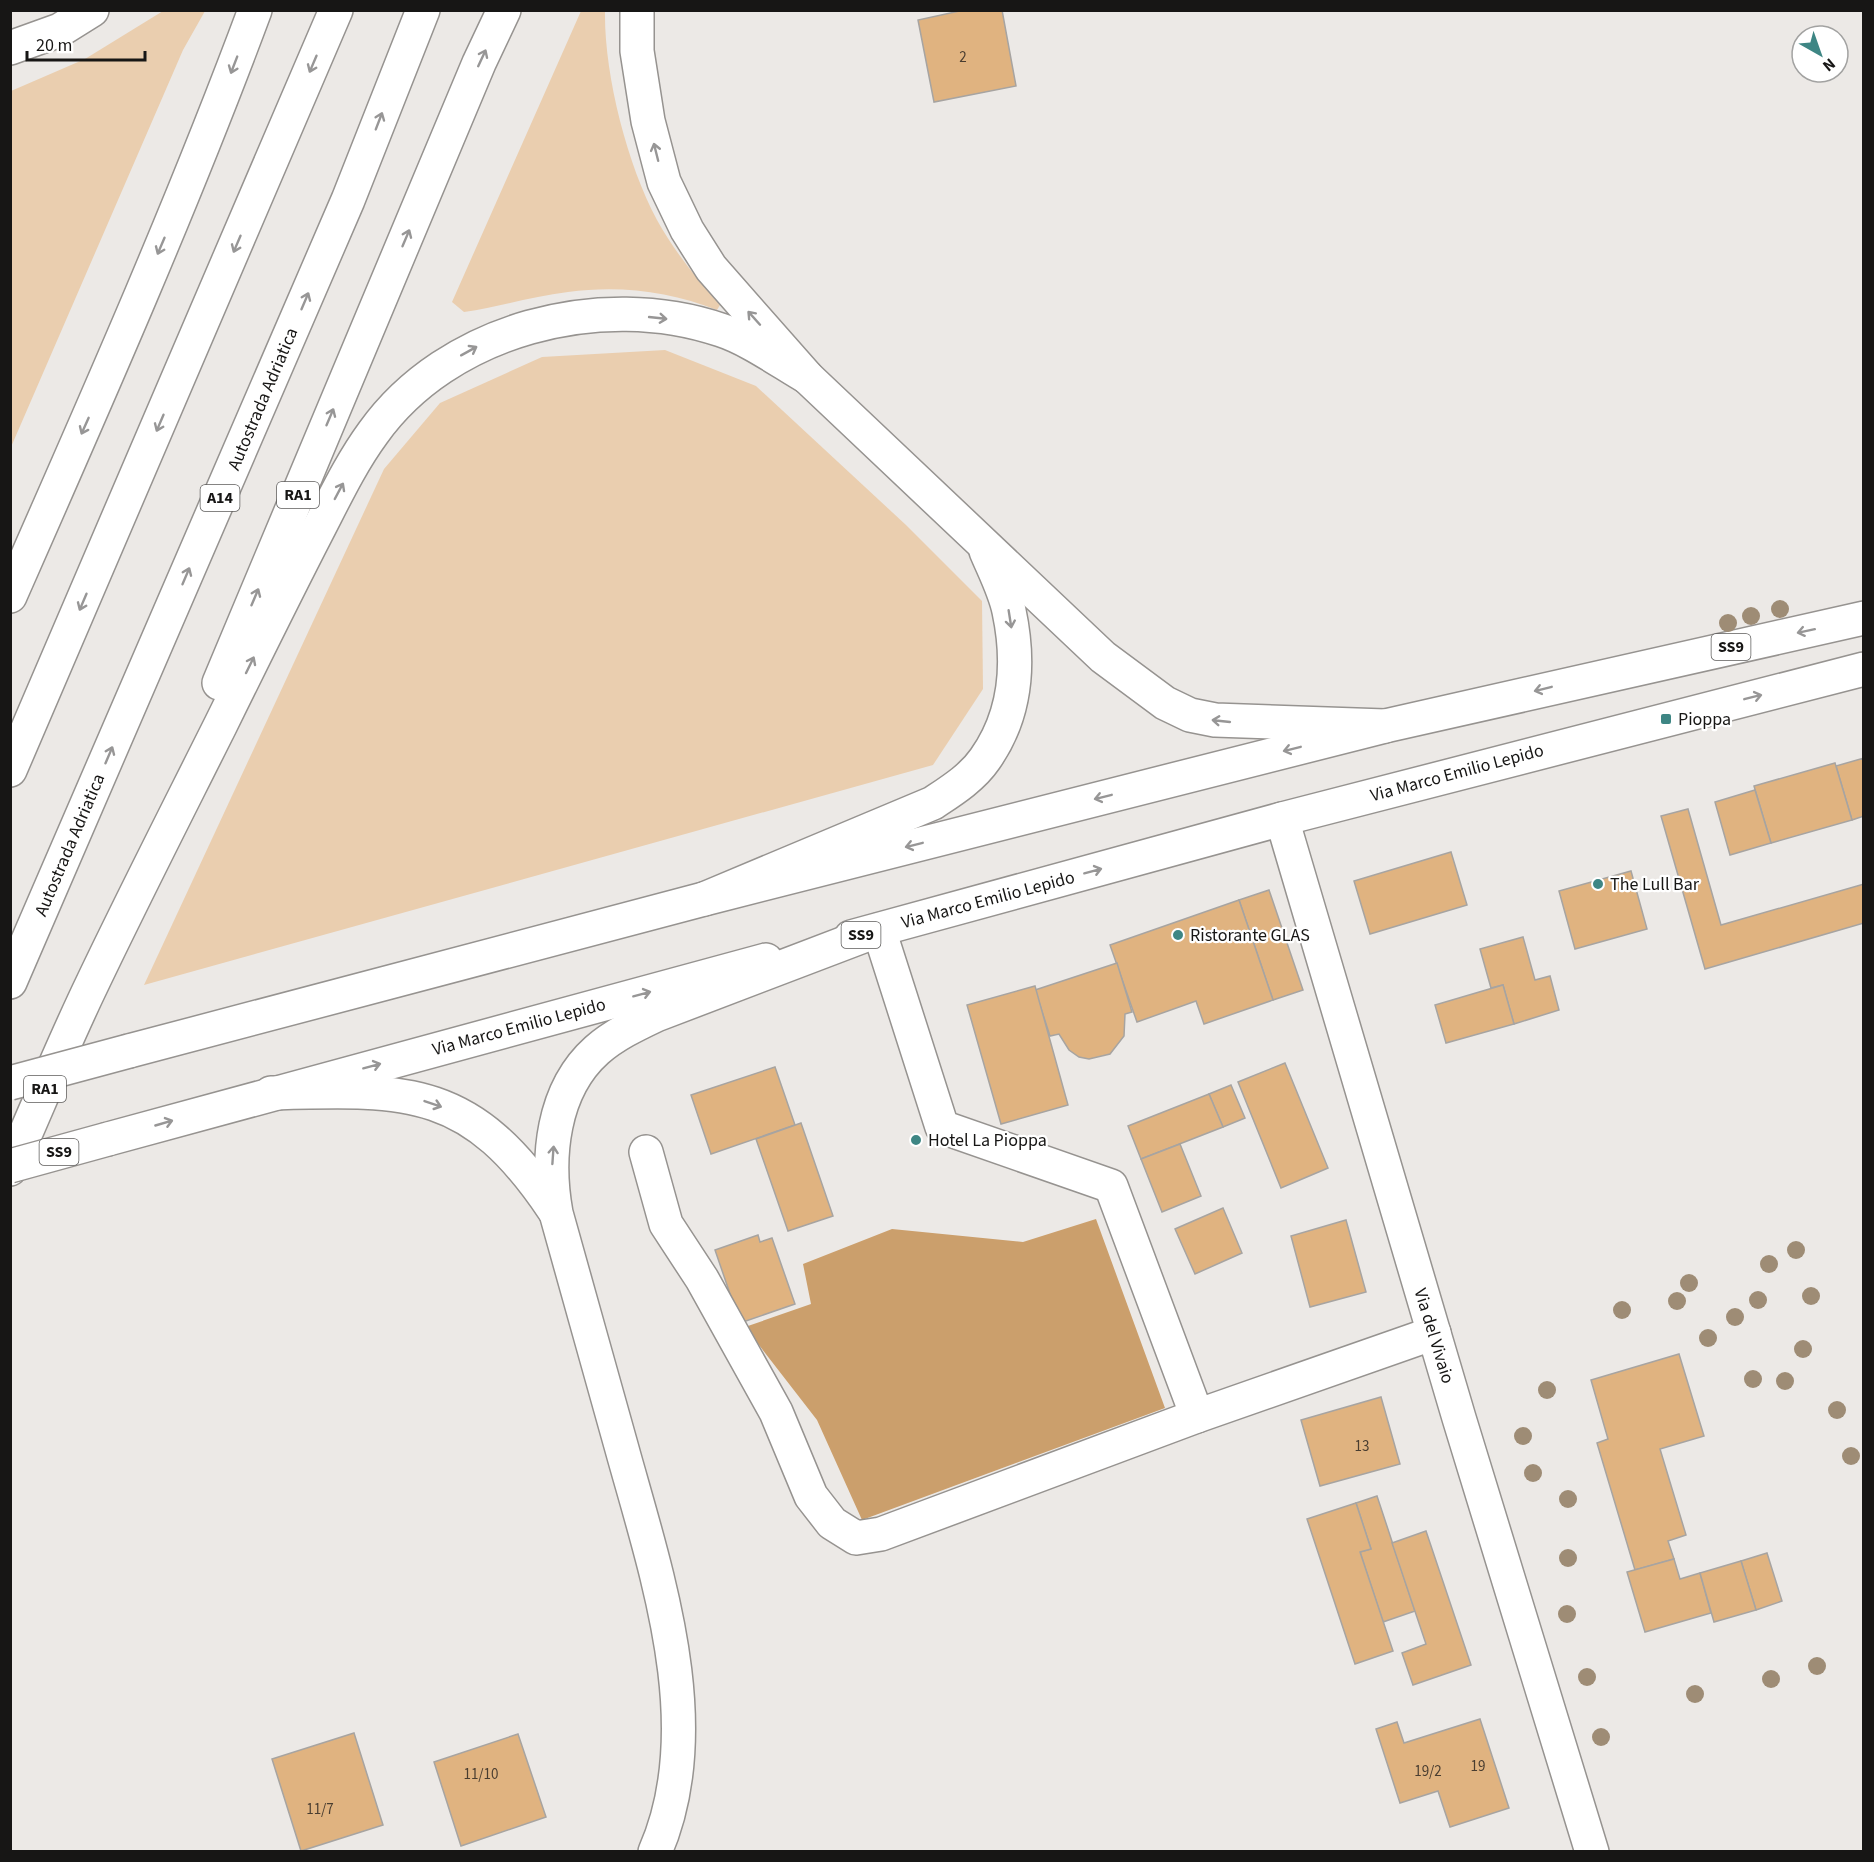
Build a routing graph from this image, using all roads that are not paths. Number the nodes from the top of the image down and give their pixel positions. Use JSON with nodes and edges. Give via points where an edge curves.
{"nodes":[{"id":1,"x":92,"y":10,"type":"edge"},
{"id":2,"x":255,"y":10,"type":"edge"},
{"id":3,"x":336,"y":10,"type":"edge"},
{"id":4,"x":423,"y":10,"type":"edge"},
{"id":5,"x":504,"y":10,"type":"edge"},
{"id":6,"x":637,"y":10,"type":"edge"},
{"id":7,"x":10,"y":48,"type":"edge"},
{"id":8,"x":807,"y":377,"type":"junction"},
{"id":9,"x":983,"y":544,"type":"junction"},
{"id":10,"x":10,"y":596,"type":"edge"},
{"id":11,"x":1863,"y":618,"type":"edge"},
{"id":12,"x":1863,"y":669,"type":"edge"},
{"id":13,"x":1385,"y":726,"type":"junction"},
{"id":14,"x":10,"y":770,"type":"edge"},
{"id":15,"x":1282,"y":819,"type":"junction"},
{"id":16,"x":704,"y":898,"type":"junction"},
{"id":17,"x":879,"y":930,"type":"junction"},
{"id":18,"x":94,"y":980,"type":"junction"},
{"id":19,"x":10,"y":982,"type":"edge"},
{"id":20,"x":10,"y":1083,"type":"edge"},
{"id":21,"x":271,"y":1093,"type":"junction"},
{"id":22,"x":646,"y":1152,"type":"dead end"},
{"id":23,"x":10,"y":1167,"type":"edge"},
{"id":24,"x":556,"y":1213,"type":"junction"},
{"id":25,"x":1434,"y":1333,"type":"junction"},
{"id":26,"x":1197,"y":1416,"type":"junction"},
{"id":27,"x":655,"y":1851,"type":"edge"},
{"id":28,"x":1592,"y":1851,"type":"edge"}],
"edges":[{"from":1,"to":7,"type":"main road","via":[[60,30]]},
{"from":2,"to":10,"type":"main road","one_way":true,"via":[[116,353]]},
{"from":3,"to":14,"type":"main road","one_way":true},
{"from":19,"to":4,"type":"main road","name":"Autostrada Adriatica","number":"A14","one_way":true,"via":[[348,200]]},
{"from":18,"to":5,"type":"main road","number":"RA1","one_way":true},
{"from":8,"to":6,"type":"main road","one_way":true,"via":[[711,268],[664,182],[648,121],[637,51]]},
{"from":8,"to":9,"type":"main road"},
{"from":18,"to":8,"type":"main road","one_way":true,"via":[[347,476],[374,432],[404,396],[439,369],[482,345],[580,316],[629,314],[723,330]]},
{"from":13,"to":9,"type":"main road","one_way":true,"via":[[1244,723],[1190,715],[1157,698],[1103,657]]},
{"from":9,"to":16,"type":"main road","one_way":true,"via":[[1009,609],[1015,684],[1008,718],[984,761],[933,803]]},
{"from":11,"to":13,"type":"main road","number":"SS9","one_way":true},
{"from":15,"to":12,"type":"main road","name":"Via Marco Emilio Lepido","number":"SS9","one_way":true},
{"from":13,"to":16,"type":"main road","number":"SS9","one_way":true},
{"from":17,"to":15,"type":"main road","name":"Via Marco Emilio Lepido","number":"SS9","one_way":true},
{"from":15,"to":25,"type":"main road","name":"Via del Vivaio"},
{"from":16,"to":20,"type":"main road","number":"SS9","bridge":true},
{"from":21,"to":17,"type":"main road","name":"Via Marco Emilio Lepido","number":"SS9","one_way":true},
{"from":24,"to":17,"type":"main road","one_way":true,"via":[[552,1188],[555,1126],[567,1090],[595,1051],[656,1015]]},
{"from":17,"to":26,"type":"main road","via":[[942,1127],[1111,1186]]},
{"from":18,"to":23,"type":"main road","number":"RA1"},
{"from":23,"to":21,"type":"main road","name":"Via Marco Emilio Lepido","number":"SS9","one_way":true,"bridge":true},
{"from":21,"to":24,"type":"main road","one_way":true,"via":[[354,1091],[408,1095],[460,1113],[513,1154]]},
{"from":22,"to":26,"type":"main road","via":[[666,1224],[702,1279],[776,1412],[812,1496],[832,1523],[856,1538],[881,1534]]},
{"from":24,"to":27,"type":"main road","via":[[660,1584],[674,1656],[676,1774]]},
{"from":25,"to":26,"type":"main road"},
{"from":25,"to":28,"type":"main road","name":"Via del Vivaio"}]}
